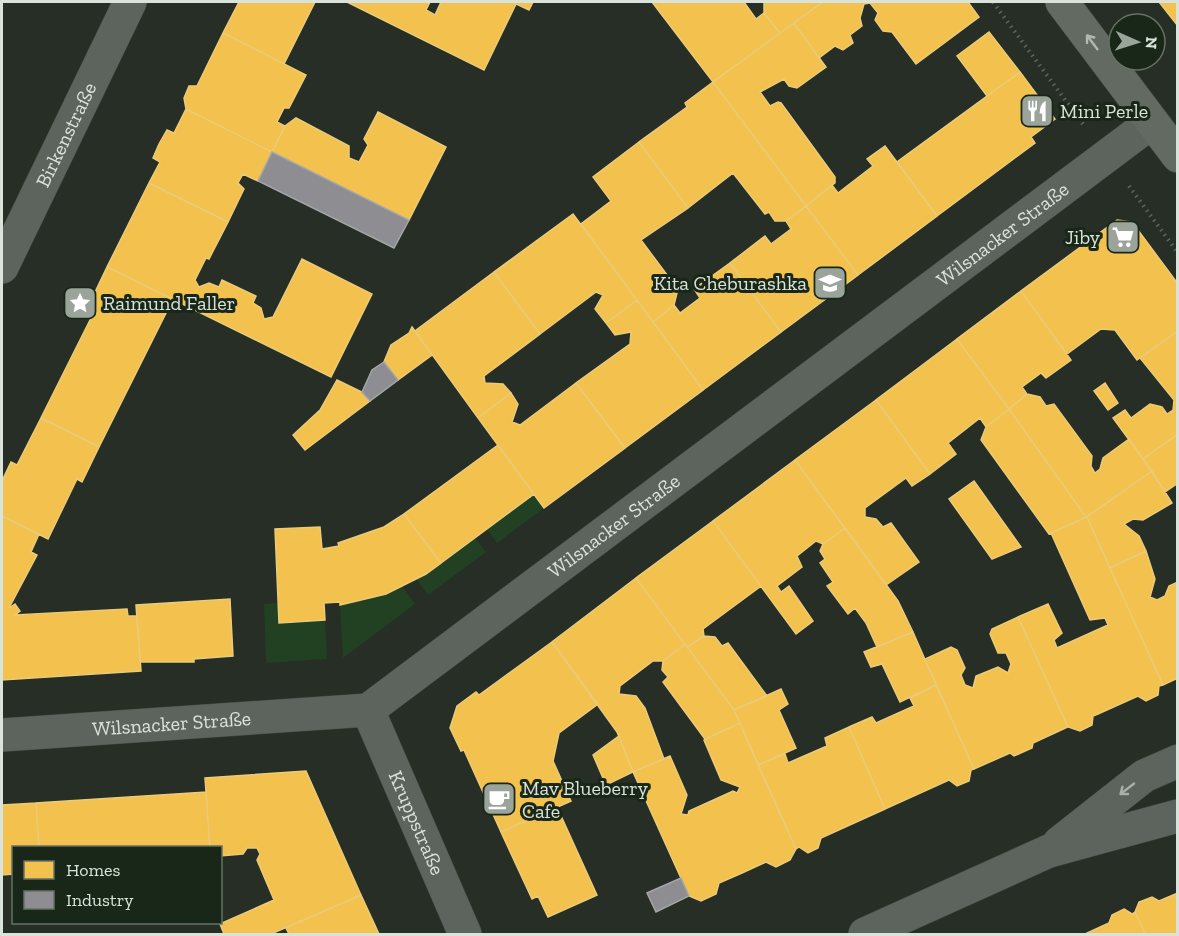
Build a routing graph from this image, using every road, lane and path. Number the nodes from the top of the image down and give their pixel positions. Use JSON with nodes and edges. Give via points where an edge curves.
{"nodes":[{"id":1,"x":130,"y":2,"type":"edge"},
{"id":2,"x":1062,"y":2,"type":"edge"},
{"id":3,"x":1152,"y":122,"type":"junction"},
{"id":4,"x":1178,"y":156,"type":"edge"},
{"id":5,"x":2,"y":267,"type":"edge"},
{"id":6,"x":368,"y":710,"type":"junction"},
{"id":7,"x":2,"y":735,"type":"edge"},
{"id":8,"x":1178,"y":761,"type":"edge"},
{"id":9,"x":1178,"y":816,"type":"edge"},
{"id":10,"x":1049,"y":851,"type":"junction"},
{"id":11,"x":465,"y":934,"type":"edge"},
{"id":12,"x":865,"y":934,"type":"edge"}],
"edges":[{"from":1,"to":5,"type":"street","name":"Birkenstraße"},
{"from":3,"to":2,"type":"main road","one_way":true},
{"from":3,"to":4,"type":"main road"},
{"from":3,"to":6,"type":"street","name":"Wilsnacker Straße"},
{"from":6,"to":7,"type":"street","name":"Wilsnacker Straße"},
{"from":6,"to":11,"type":"street","name":"Kruppstraße"},
{"from":8,"to":10,"type":"street","one_way":true,"via":[[1144,776]]},
{"from":9,"to":10,"type":"street"},
{"from":10,"to":12,"type":"street"}]}
